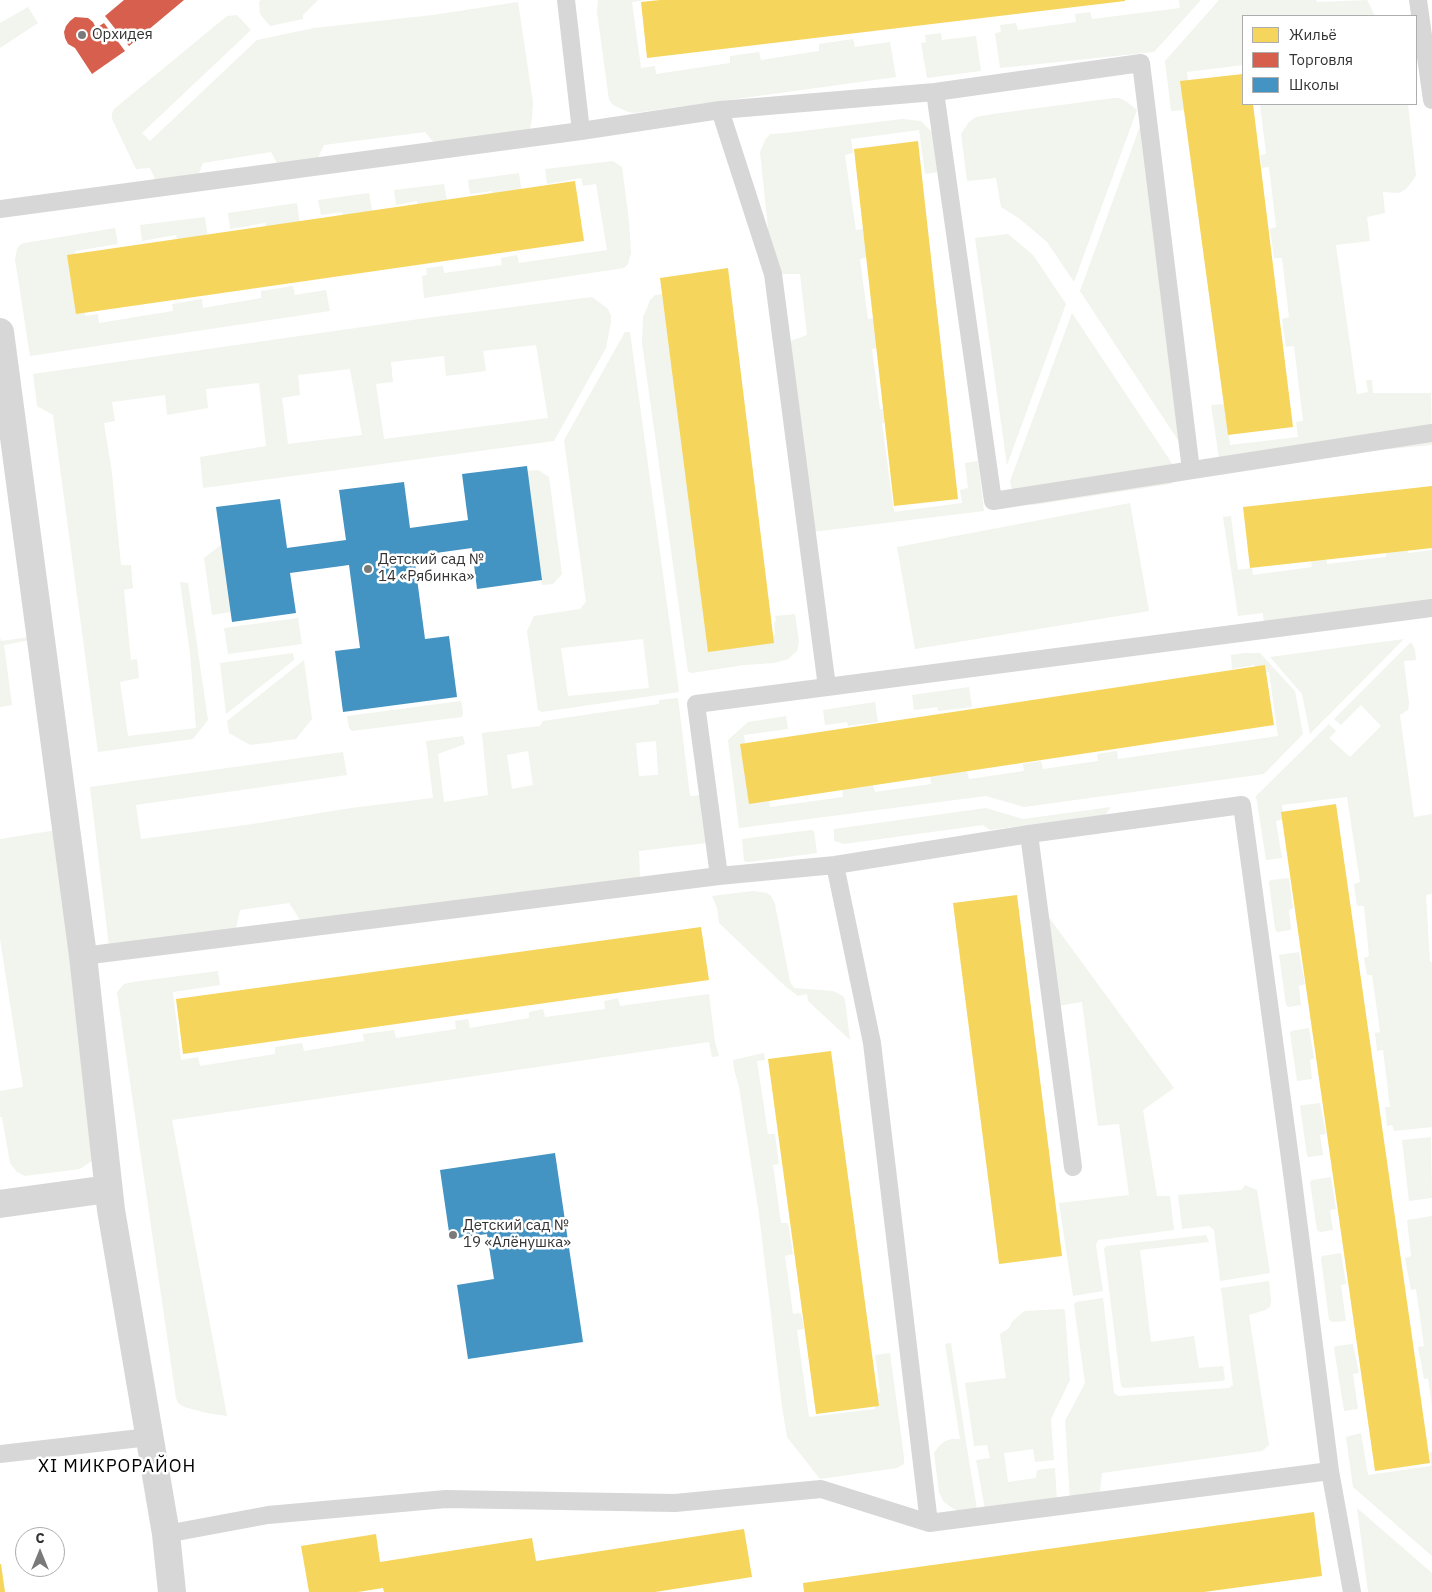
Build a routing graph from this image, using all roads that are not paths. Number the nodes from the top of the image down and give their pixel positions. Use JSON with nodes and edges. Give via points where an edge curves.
{"nodes":[{"id":1,"x":566,"y":0,"type":"edge"},
{"id":2,"x":1418,"y":0,"type":"edge"},
{"id":3,"x":935,"y":92,"type":"junction"},
{"id":4,"x":1432,"y":100,"type":"edge"},
{"id":5,"x":720,"y":110,"type":"junction"},
{"id":6,"x":580,"y":130,"type":"junction"},
{"id":7,"x":0,"y":209,"type":"edge"},
{"id":8,"x":0,"y":332,"type":"edge"},
{"id":9,"x":1432,"y":433,"type":"edge"},
{"id":10,"x":1191,"y":470,"type":"junction"},
{"id":11,"x":1432,"y":608,"type":"edge"},
{"id":12,"x":827,"y":687,"type":"junction"},
{"id":13,"x":1029,"y":834,"type":"junction"},
{"id":14,"x":835,"y":865,"type":"junction"},
{"id":15,"x":719,"y":876,"type":"junction"},
{"id":16,"x":83,"y":956,"type":"junction"},
{"id":17,"x":1072,"y":1167,"type":"dead end"},
{"id":18,"x":108,"y":1189,"type":"junction"},
{"id":19,"x":0,"y":1204,"type":"edge"},
{"id":20,"x":149,"y":1437,"type":"junction"},
{"id":21,"x":0,"y":1454,"type":"edge"},
{"id":22,"x":1330,"y":1471,"type":"junction"},
{"id":23,"x":929,"y":1523,"type":"junction"},
{"id":24,"x":166,"y":1534,"type":"junction"},
{"id":25,"x":172,"y":1592,"type":"edge"},
{"id":26,"x":1352,"y":1592,"type":"edge"}],
"edges":[{"from":1,"to":6,"type":"lane"},
{"from":2,"to":4,"type":"lane"},
{"from":3,"to":5,"type":"lane"},
{"from":3,"to":10,"type":"lane","via":[[992,501]]},
{"from":3,"to":10,"type":"lane","via":[[1141,63]]},
{"from":5,"to":6,"type":"lane"},
{"from":5,"to":12,"type":"lane","via":[[773,274]]},
{"from":6,"to":7,"type":"lane"},
{"from":8,"to":16,"type":"street"},
{"from":9,"to":10,"type":"lane"},
{"from":11,"to":12,"type":"lane"},
{"from":12,"to":15,"type":"lane","via":[[696,704]]},
{"from":13,"to":14,"type":"lane"},
{"from":13,"to":17,"type":"lane"},
{"from":13,"to":22,"type":"lane","via":[[1242,805]]},
{"from":14,"to":15,"type":"lane"},
{"from":14,"to":23,"type":"lane","via":[[872,1043]]},
{"from":15,"to":16,"type":"lane"},
{"from":16,"to":18,"type":"street"},
{"from":18,"to":19,"type":"street"},
{"from":18,"to":20,"type":"street"},
{"from":20,"to":21,"type":"lane"},
{"from":20,"to":24,"type":"street"},
{"from":22,"to":23,"type":"lane"},
{"from":22,"to":26,"type":"lane"},
{"from":23,"to":24,"type":"lane","via":[[821,1489],[675,1503],[446,1499],[268,1515]]},
{"from":24,"to":25,"type":"street"}]}
